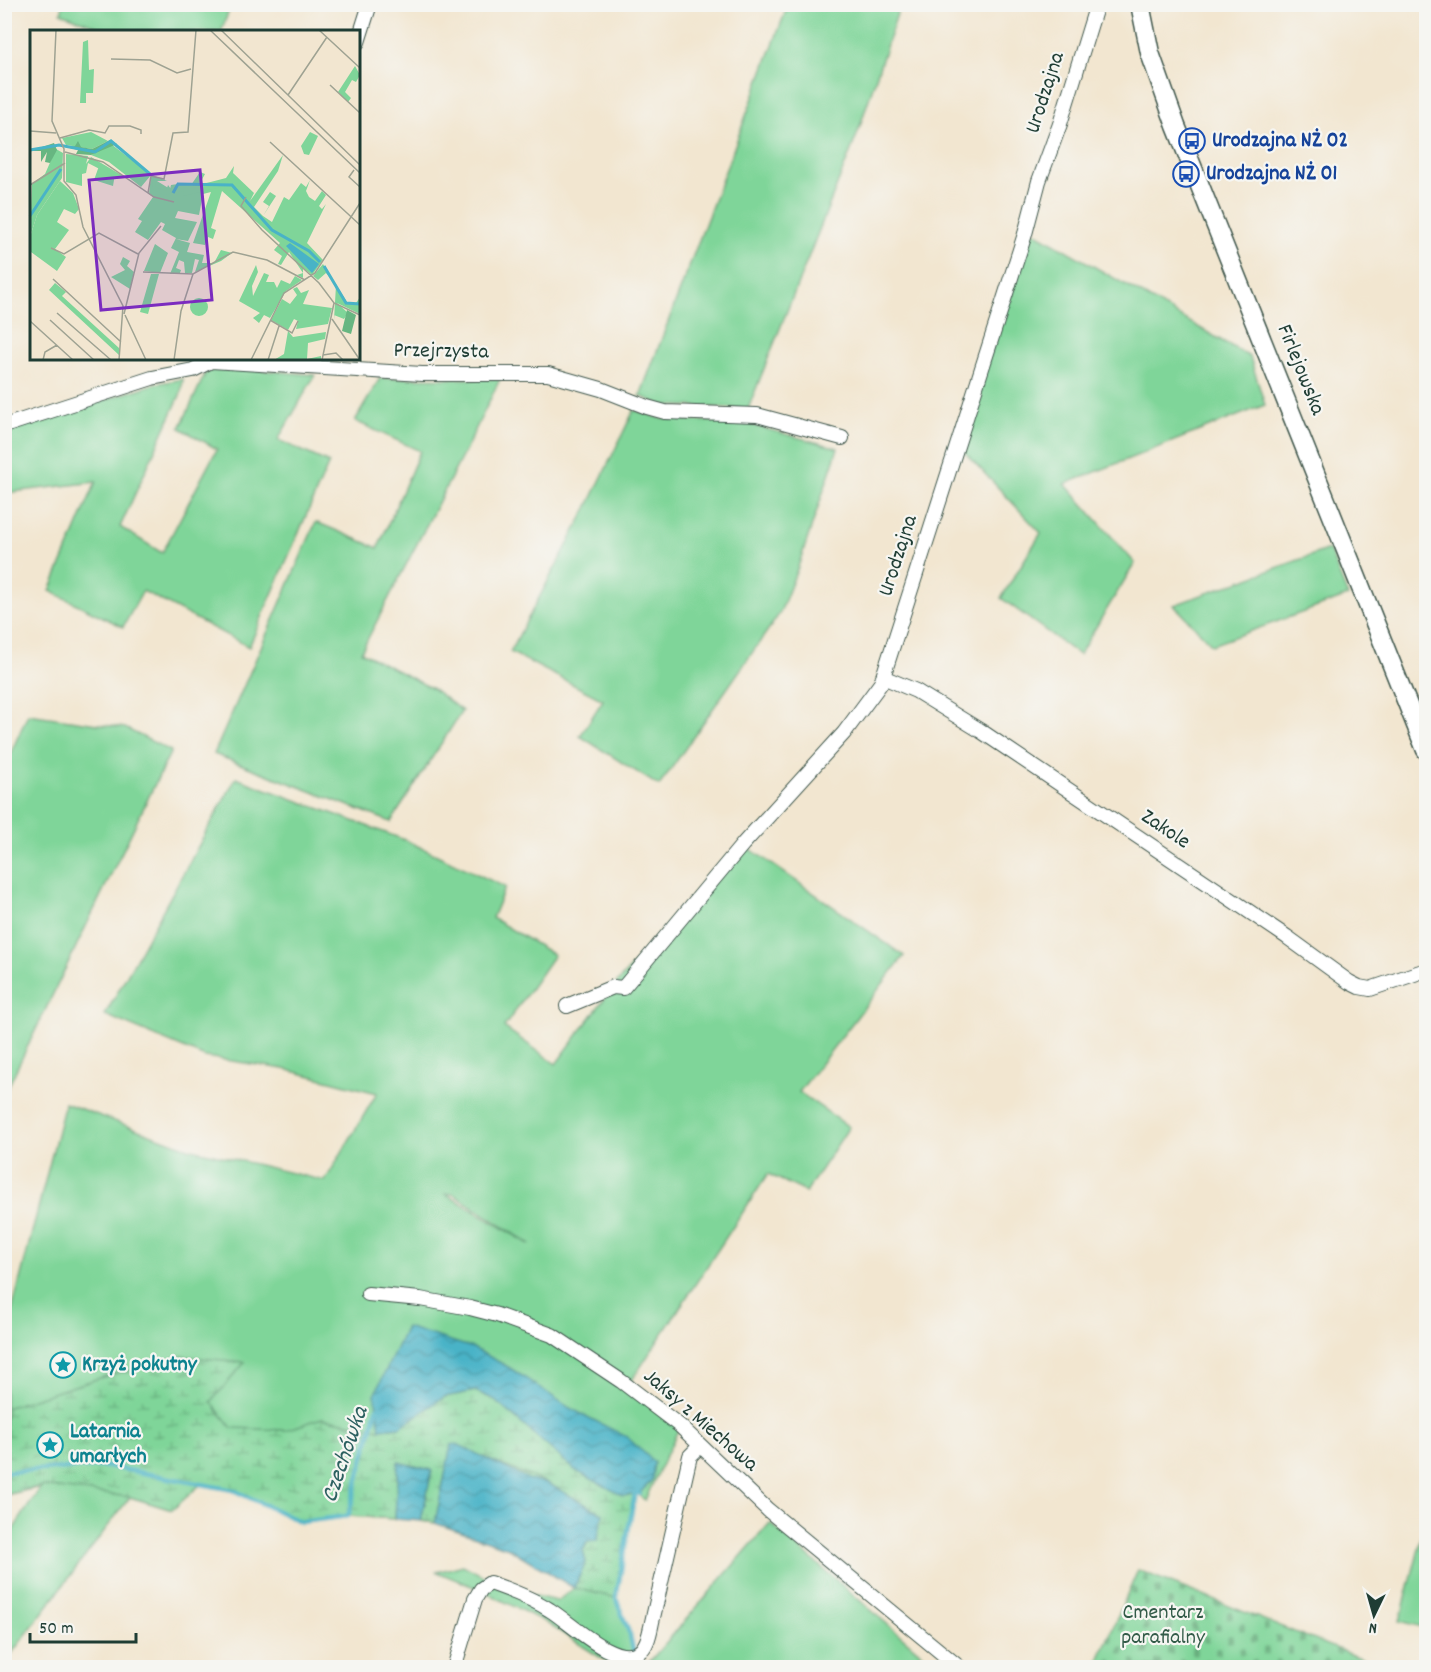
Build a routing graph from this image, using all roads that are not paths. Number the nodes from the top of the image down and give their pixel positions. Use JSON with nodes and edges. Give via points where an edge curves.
{"nodes":[{"id":1,"x":370,"y":4,"type":"edge"},
{"id":2,"x":1097,"y":4,"type":"edge"},
{"id":3,"x":1140,"y":4,"type":"edge"},
{"id":4,"x":360,"y":36,"type":"edge"},
{"id":5,"x":213,"y":360,"type":"edge"},
{"id":6,"x":4,"y":426,"type":"edge"},
{"id":7,"x":842,"y":438,"type":"dead end"},
{"id":8,"x":883,"y":677,"type":"junction"},
{"id":9,"x":1426,"y":750,"type":"edge"},
{"id":10,"x":1426,"y":970,"type":"edge"},
{"id":11,"x":567,"y":1006,"type":"dead end"},
{"id":12,"x":368,"y":1294,"type":"dead end"},
{"id":13,"x":700,"y":1446,"type":"junction"},
{"id":14,"x":454,"y":1668,"type":"edge"},
{"id":15,"x":960,"y":1668,"type":"edge"}],
"edges":[{"from":1,"to":4,"type":"street"},
{"from":2,"to":8,"type":"street","name":"Urodzajna"},
{"from":3,"to":9,"type":"street","name":"Firlejowska","via":[[1150,53],[1176,126]]},
{"from":5,"to":6,"type":"street","name":"Przejrzysta","via":[[193,370],[152,378]]},
{"from":5,"to":7,"type":"street","name":"Przejrzysta","via":[[422,374],[548,374],[665,412],[757,416]]},
{"from":8,"to":10,"type":"street","name":"Zakole","via":[[916,691],[981,731],[1349,982],[1370,989]]},
{"from":8,"to":11,"type":"street","name":"Urodzajna","via":[[844,733],[743,844],[623,988],[613,987]]},
{"from":12,"to":13,"type":"street","name":"Jaksy z Miechowa","via":[[470,1308],[552,1335],[621,1381]]},
{"from":13,"to":14,"type":"street","via":[[690,1456],[646,1644],[639,1652],[619,1654],[603,1648],[549,1609],[490,1583],[475,1599]]},
{"from":13,"to":15,"type":"street","name":"Jaksy z Miechowa","via":[[768,1510]]}]}
